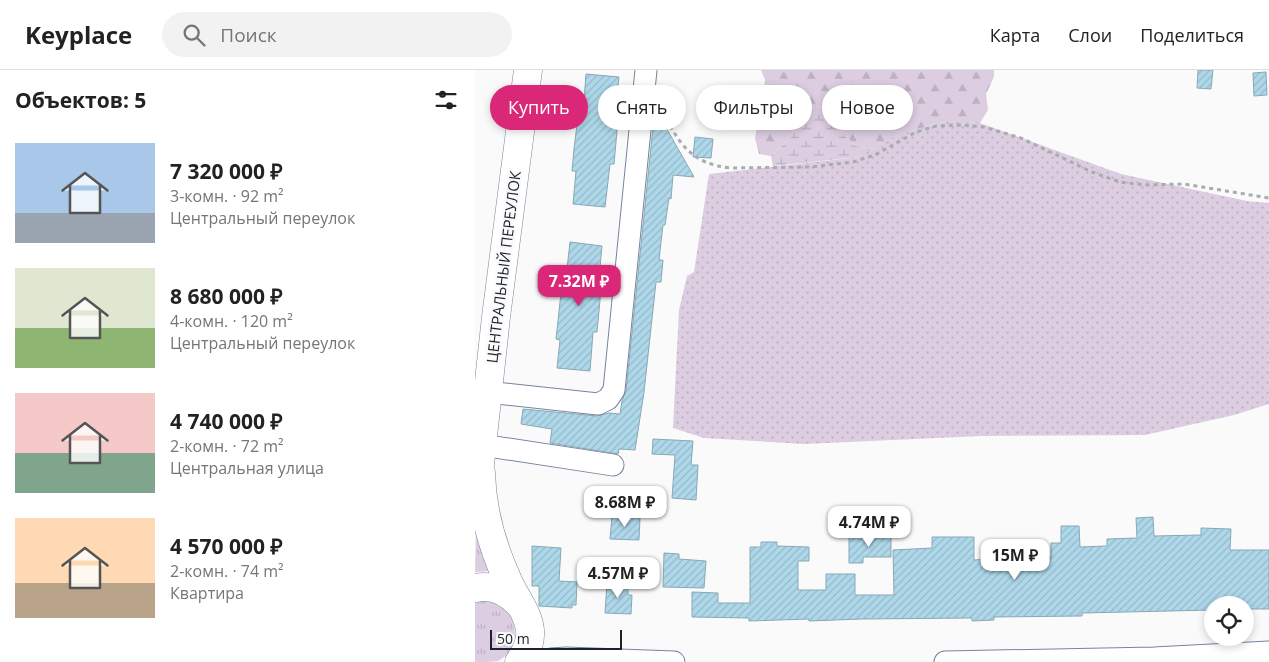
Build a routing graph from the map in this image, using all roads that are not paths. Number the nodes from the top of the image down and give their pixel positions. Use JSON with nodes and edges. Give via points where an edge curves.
{"nodes":[{"id":1,"x":528,"y":70,"type":"edge"},
{"id":2,"x":645,"y":77,"type":"edge"},
{"id":3,"x":487,"y":392,"type":"junction"},
{"id":4,"x":481,"y":454,"type":"junction"},
{"id":5,"x":613,"y":465,"type":"dead end"},
{"id":6,"x":475,"y":493,"type":"edge"},
{"id":7,"x":475,"y":588,"type":"edge"},
{"id":8,"x":519,"y":604,"type":"junction"},
{"id":9,"x":530,"y":630,"type":"junction"},
{"id":10,"x":1269,"y":652,"type":"edge"},
{"id":11,"x":566,"y":658,"type":"junction"},
{"id":12,"x":519,"y":662,"type":"edge"},
{"id":13,"x":532,"y":662,"type":"edge"},
{"id":14,"x":674,"y":662,"type":"edge"},
{"id":15,"x":945,"y":662,"type":"edge"}],
"edges":[{"from":1,"to":3,"type":"main road","name":"ЦЕНТРАЛЬНЫЙ ПЕРЕУЛОК"},
{"from":2,"to":3,"type":"street","via":[[613,390],[608,399],[598,404]]},
{"from":3,"to":4,"type":"main road","name":"ЦЕНТРАЛЬНЫЙ ПЕРЕУЛОК"},
{"from":4,"to":5,"type":"street"},
{"from":4,"to":6,"type":"main road"},
{"from":4,"to":8,"type":"main road","via":[[486,518],[497,556]]},
{"from":7,"to":8,"type":"main road","via":[[497,589]]},
{"from":8,"to":9,"type":"main road"},
{"from":9,"to":11,"type":"street","via":[[541,648]]},
{"from":9,"to":12,"type":"main road","via":[[527,648]]},
{"from":10,"to":15,"type":"street"},
{"from":11,"to":13,"type":"street"},
{"from":11,"to":14,"type":"street"}]}
